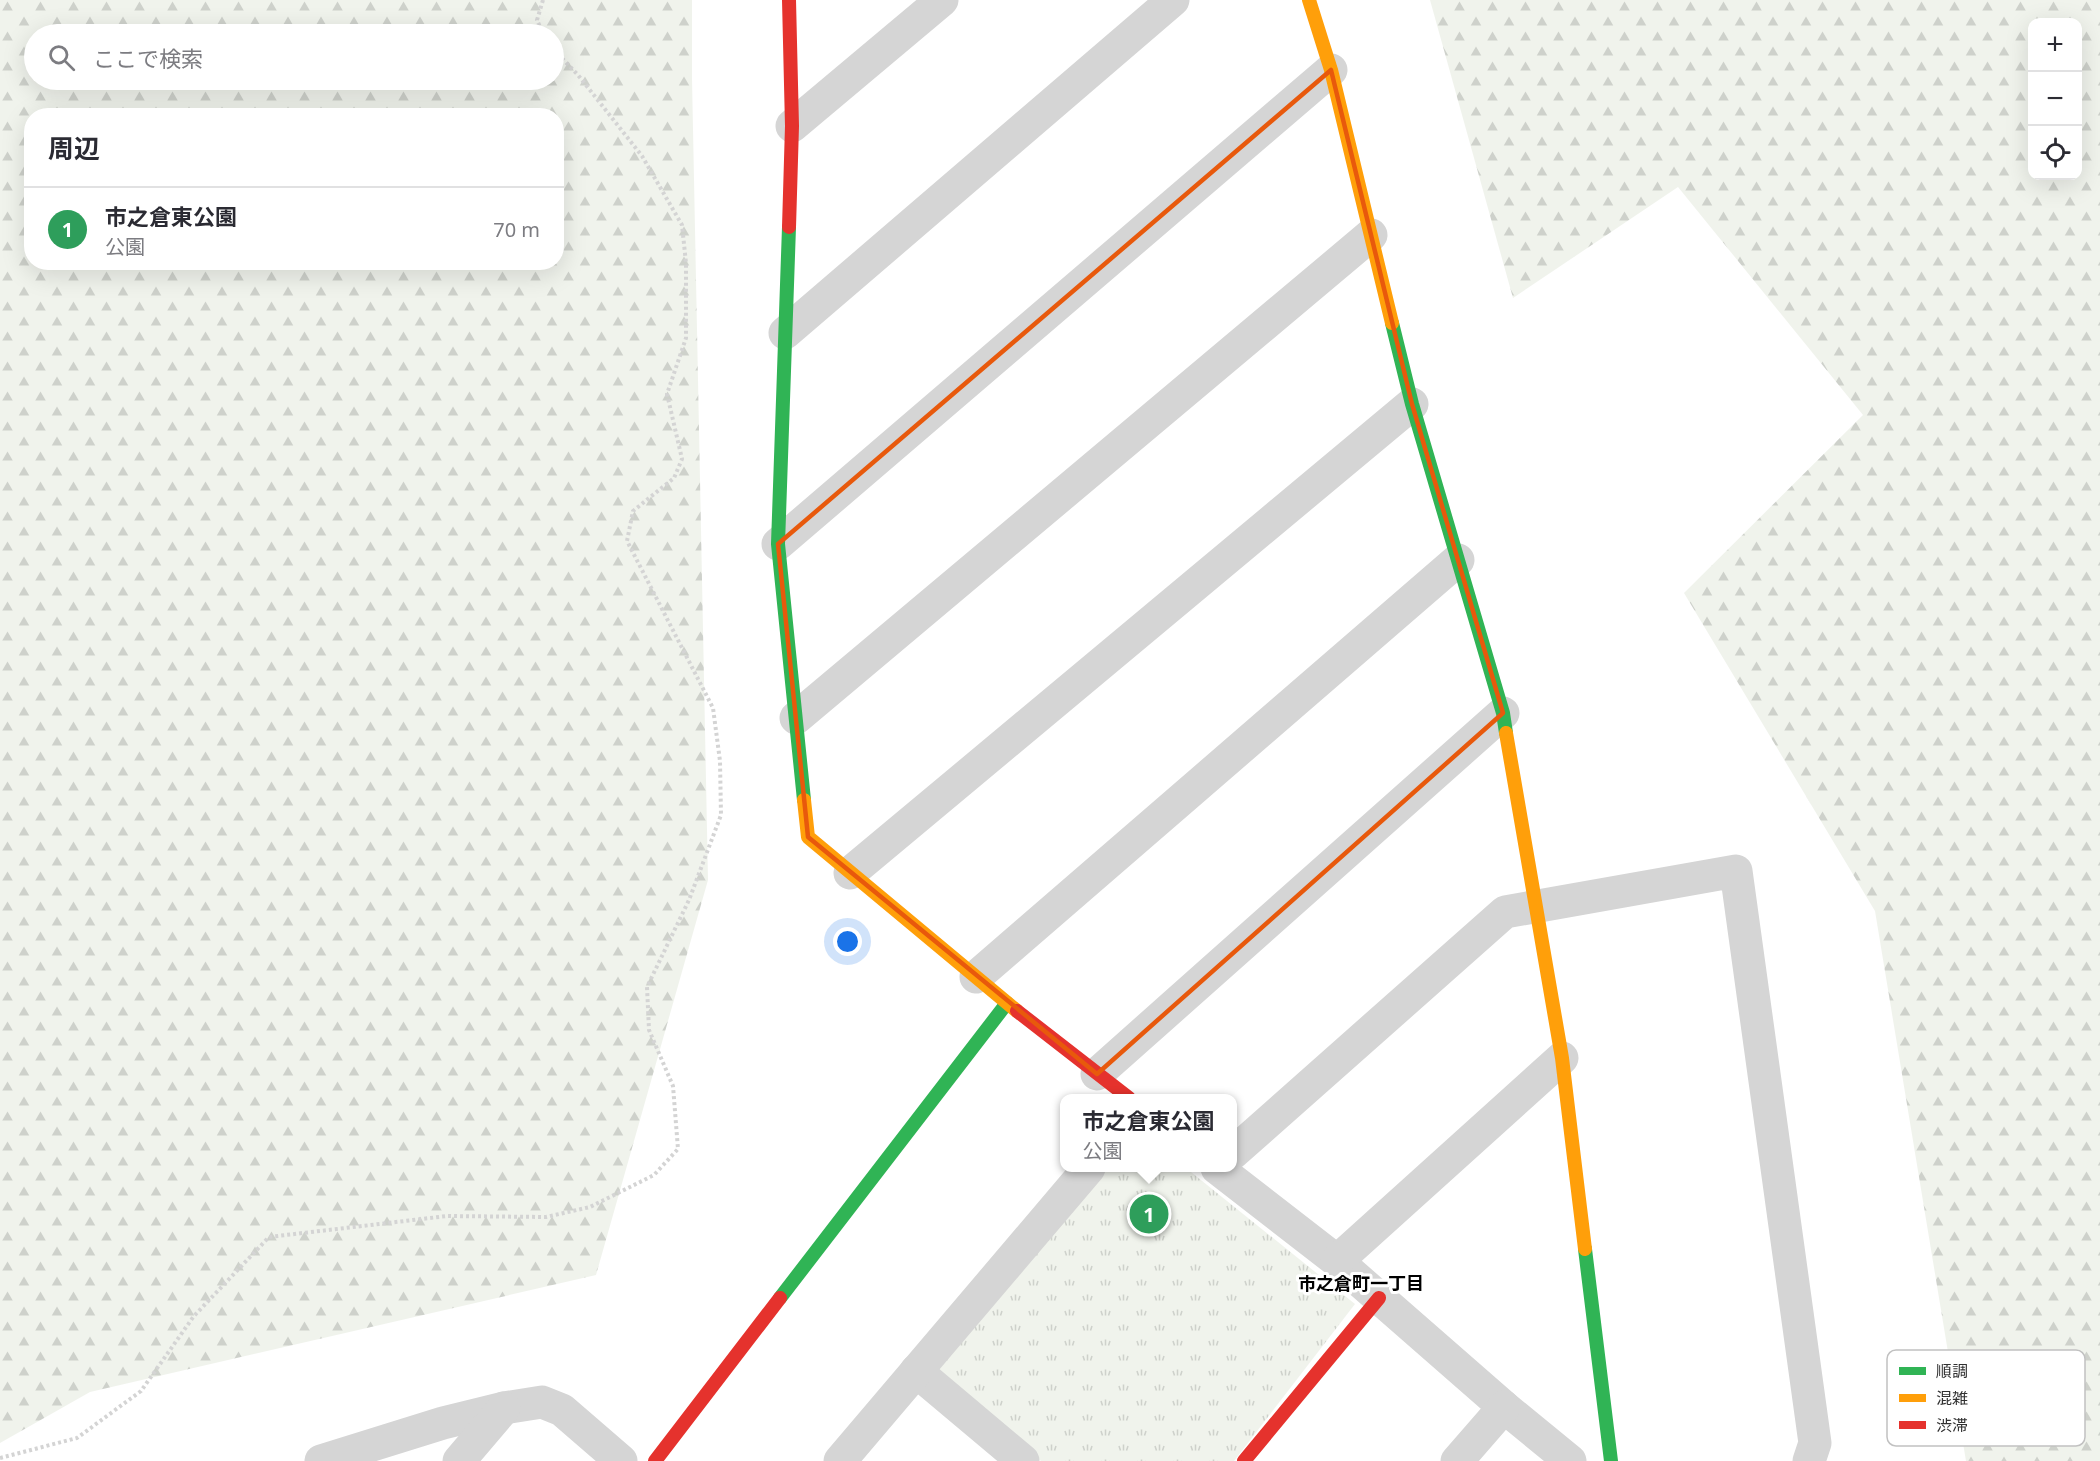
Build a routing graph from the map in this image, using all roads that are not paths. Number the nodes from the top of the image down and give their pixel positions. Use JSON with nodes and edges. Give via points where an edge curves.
{"nodes":[{"id":1,"x":789,"y":0,"type":"edge"},
{"id":2,"x":942,"y":0,"type":"edge"},
{"id":3,"x":1173,"y":0,"type":"edge"},
{"id":4,"x":1309,"y":0,"type":"edge"},
{"id":5,"x":1330,"y":70,"type":"junction"},
{"id":6,"x":792,"y":126,"type":"junction"},
{"id":7,"x":1371,"y":235,"type":"junction"},
{"id":8,"x":785,"y":333,"type":"junction"},
{"id":9,"x":1412,"y":404,"type":"junction"},
{"id":10,"x":778,"y":544,"type":"junction"},
{"id":11,"x":1458,"y":560,"type":"junction"},
{"id":12,"x":1503,"y":713,"type":"junction"},
{"id":13,"x":796,"y":718,"type":"junction"},
{"id":14,"x":850,"y":873,"type":"junction"},
{"id":15,"x":1536,"y":906,"type":"junction"},
{"id":16,"x":976,"y":977,"type":"junction"},
{"id":17,"x":1007,"y":1003,"type":"junction"},
{"id":18,"x":1562,"y":1058,"type":"junction"},
{"id":19,"x":1097,"y":1074,"type":"junction"},
{"id":20,"x":1124,"y":1094,"type":"edge"},
{"id":21,"x":1237,"y":1149,"type":"edge"},
{"id":22,"x":1085,"y":1172,"type":"edge"},
{"id":23,"x":1223,"y":1172,"type":"edge"},
{"id":24,"x":1337,"y":1261,"type":"junction"},
{"id":25,"x":1379,"y":1298,"type":"junction"},
{"id":26,"x":916,"y":1371,"type":"junction"},
{"id":27,"x":1504,"y":1407,"type":"junction"},
{"id":28,"x":504,"y":1408,"type":"junction"},
{"id":29,"x":321,"y":1461,"type":"edge"},
{"id":30,"x":459,"y":1461,"type":"edge"},
{"id":31,"x":621,"y":1461,"type":"edge"},
{"id":32,"x":655,"y":1461,"type":"edge"},
{"id":33,"x":840,"y":1461,"type":"edge"},
{"id":34,"x":1023,"y":1461,"type":"edge"},
{"id":35,"x":1244,"y":1461,"type":"edge"},
{"id":36,"x":1457,"y":1461,"type":"edge"},
{"id":37,"x":1570,"y":1461,"type":"edge"},
{"id":38,"x":1611,"y":1461,"type":"edge"},
{"id":39,"x":1809,"y":1461,"type":"edge"}],
"edges":[{"from":1,"to":6,"type":"street"},
{"from":2,"to":6,"type":"street"},
{"from":3,"to":8,"type":"street"},
{"from":4,"to":5,"type":"street"},
{"from":5,"to":7,"type":"street"},
{"from":5,"to":10,"type":"street"},
{"from":6,"to":8,"type":"street"},
{"from":7,"to":9,"type":"street"},
{"from":7,"to":13,"type":"street"},
{"from":8,"to":10,"type":"street"},
{"from":9,"to":11,"type":"street"},
{"from":9,"to":14,"type":"street"},
{"from":10,"to":13,"type":"street"},
{"from":11,"to":12,"type":"street"},
{"from":11,"to":16,"type":"street"},
{"from":12,"to":15,"type":"street"},
{"from":12,"to":19,"type":"street"},
{"from":13,"to":14,"type":"street","via":[[808,837]]},
{"from":14,"to":16,"type":"street"},
{"from":15,"to":18,"type":"street"},
{"from":15,"to":21,"type":"street","via":[[1505,912]]},
{"from":15,"to":39,"type":"street","via":[[1736,871],[1815,1443]]},
{"from":16,"to":17,"type":"street"},
{"from":17,"to":19,"type":"street"},
{"from":17,"to":32,"type":"street"},
{"from":18,"to":24,"type":"street"},
{"from":18,"to":38,"type":"street"},
{"from":19,"to":20,"type":"street"},
{"from":22,"to":26,"type":"street"},
{"from":23,"to":24,"type":"street"},
{"from":24,"to":25,"type":"street"},
{"from":25,"to":27,"type":"street"},
{"from":25,"to":35,"type":"street"},
{"from":26,"to":33,"type":"street"},
{"from":26,"to":34,"type":"street"},
{"from":27,"to":36,"type":"street"},
{"from":27,"to":37,"type":"street"},
{"from":28,"to":29,"type":"street"},
{"from":28,"to":30,"type":"street"},
{"from":28,"to":31,"type":"street","via":[[542,1402],[562,1410]]}]}
